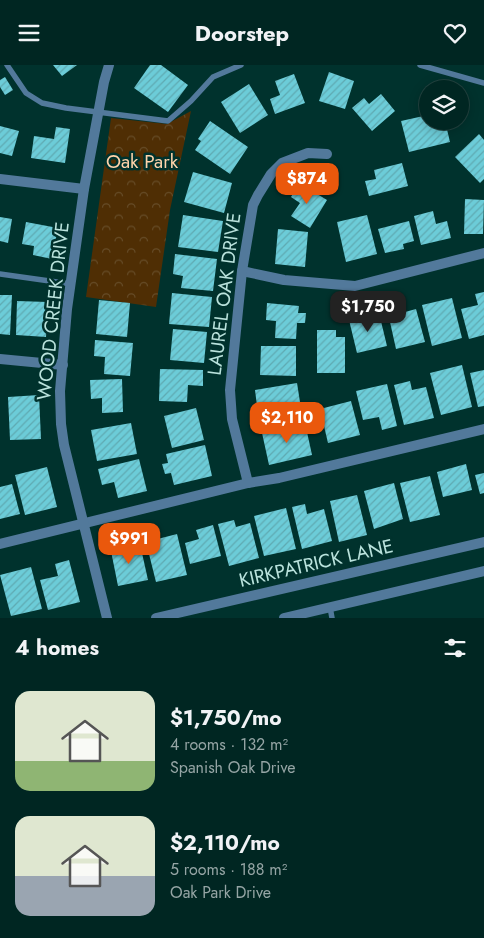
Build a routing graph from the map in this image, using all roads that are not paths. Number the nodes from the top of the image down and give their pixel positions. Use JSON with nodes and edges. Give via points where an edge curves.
{"nodes":[{"id":1,"x":7,"y":65,"type":"edge"},
{"id":2,"x":109,"y":65,"type":"edge"},
{"id":3,"x":242,"y":65,"type":"edge"},
{"id":4,"x":420,"y":65,"type":"edge"},
{"id":5,"x":484,"y":83,"type":"edge"},
{"id":6,"x":100,"y":113,"type":"junction"},
{"id":7,"x":327,"y":154,"type":"dead end"},
{"id":8,"x":0,"y":179,"type":"edge"},
{"id":9,"x":84,"y":189,"type":"junction"},
{"id":10,"x":484,"y":253,"type":"edge"},
{"id":11,"x":242,"y":271,"type":"junction"},
{"id":12,"x":0,"y":274,"type":"edge"},
{"id":13,"x":71,"y":284,"type":"junction"},
{"id":14,"x":0,"y":359,"type":"edge"},
{"id":15,"x":63,"y":365,"type":"junction"},
{"id":16,"x":484,"y":429,"type":"edge"},
{"id":17,"x":248,"y":483,"type":"junction"},
{"id":18,"x":84,"y":524,"type":"junction"},
{"id":19,"x":484,"y":542,"type":"edge"},
{"id":20,"x":0,"y":543,"type":"edge"},
{"id":21,"x":484,"y":571,"type":"edge"},
{"id":22,"x":330,"y":607,"type":"junction"},
{"id":23,"x":107,"y":618,"type":"edge"},
{"id":24,"x":156,"y":618,"type":"edge"},
{"id":25,"x":284,"y":618,"type":"edge"},
{"id":26,"x":332,"y":618,"type":"edge"}],
"edges":[{"from":1,"to":6,"type":"lane","via":[[26,93],[42,103]]},
{"from":2,"to":6,"type":"street","name":"WOOD CREEK DRIVE"},
{"from":3,"to":6,"type":"lane","via":[[213,77],[168,121]]},
{"from":4,"to":5,"type":"lane"},
{"from":6,"to":9,"type":"street","name":"WOOD CREEK DRIVE"},
{"from":7,"to":11,"type":"street","name":"LAUREL OAK DRIVE","via":[[308,153],[282,163],[271,174],[254,205]]},
{"from":8,"to":9,"type":"street"},
{"from":9,"to":13,"type":"street","name":"WOOD CREEK DRIVE"},
{"from":10,"to":11,"type":"street","via":[[355,286],[284,280]]},
{"from":11,"to":17,"type":"street","name":"LAUREL OAK DRIVE","via":[[230,390],[232,419]]},
{"from":12,"to":13,"type":"lane"},
{"from":13,"to":15,"type":"street","name":"WOOD CREEK DRIVE"},
{"from":14,"to":15,"type":"street"},
{"from":15,"to":18,"type":"street","name":"WOOD CREEK DRIVE","via":[[61,424]]},
{"from":16,"to":17,"type":"street"},
{"from":17,"to":18,"type":"street"},
{"from":18,"to":20,"type":"street"},
{"from":18,"to":23,"type":"street","name":"WOOD CREEK DRIVE"},
{"from":19,"to":24,"type":"street","name":"KIRKPATRICK LANE"},
{"from":21,"to":22,"type":"street"},
{"from":22,"to":25,"type":"street"},
{"from":22,"to":26,"type":"lane"}]}
